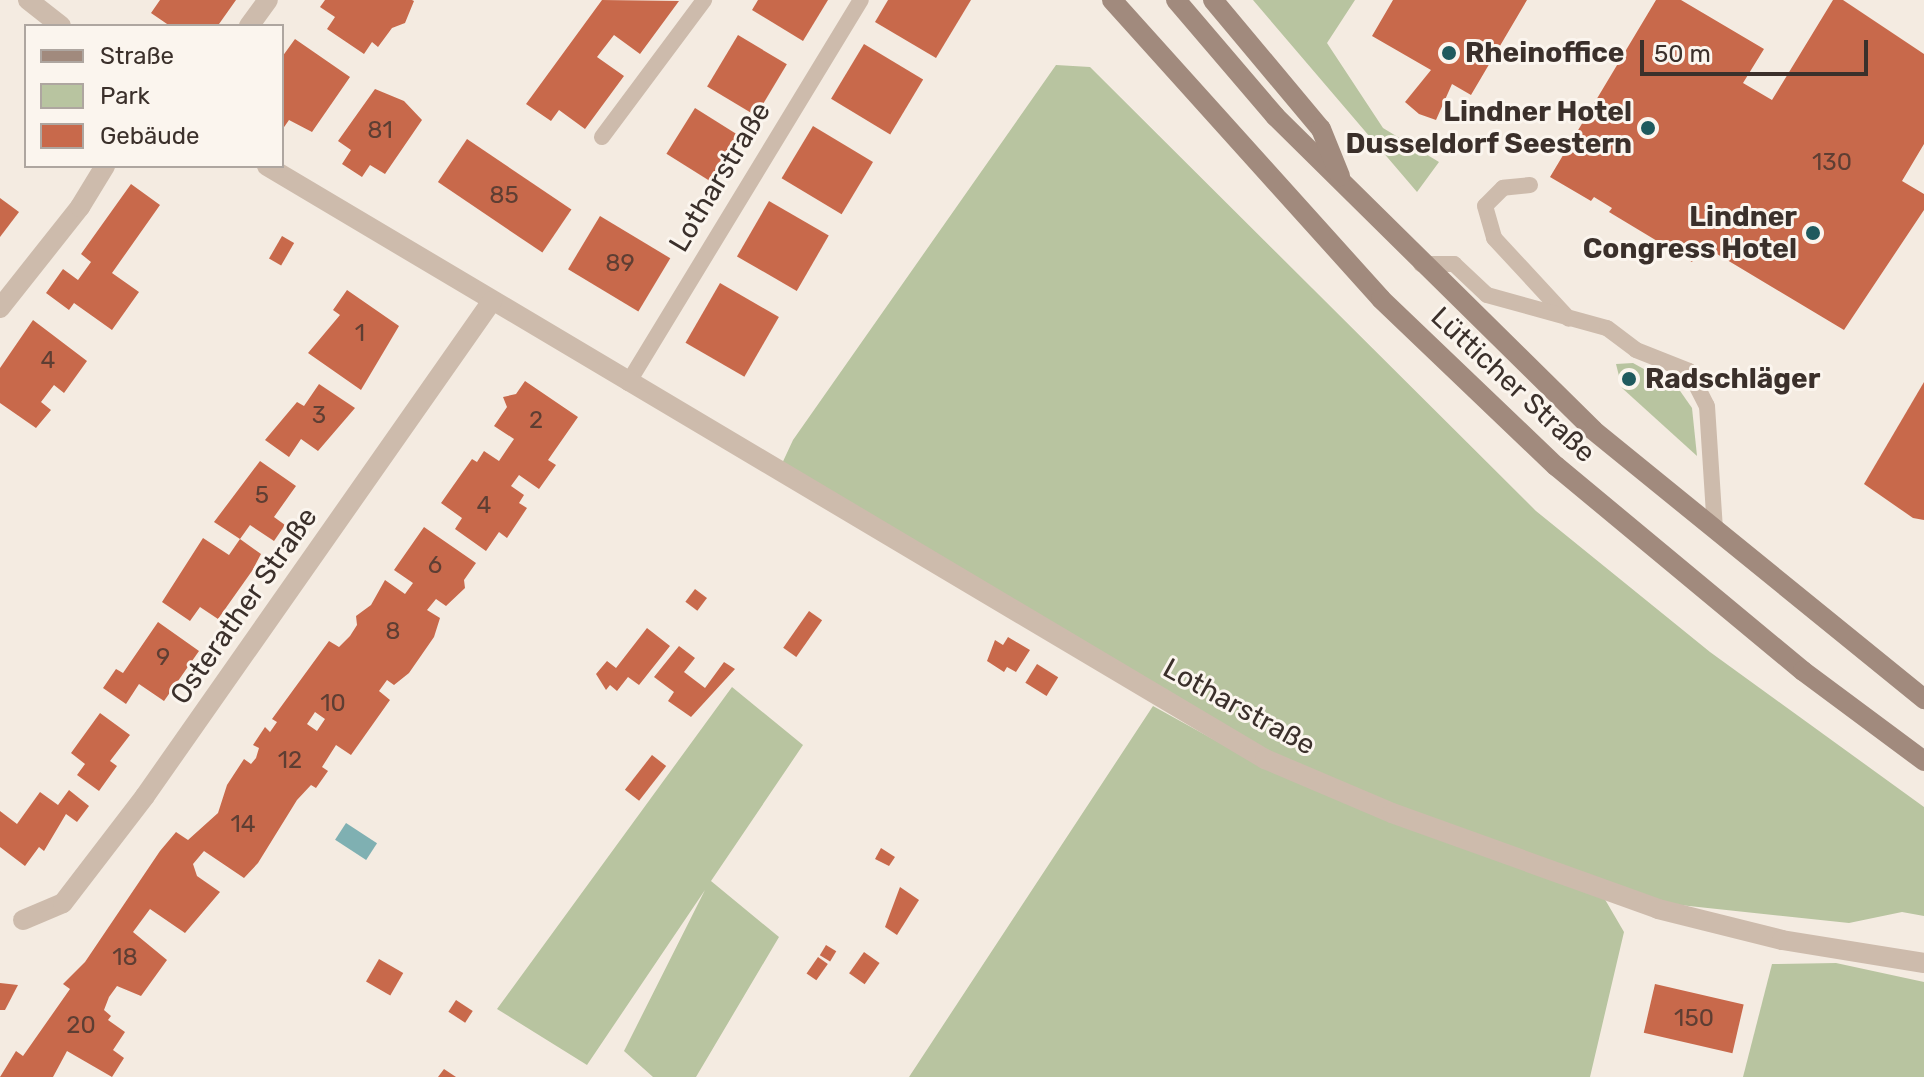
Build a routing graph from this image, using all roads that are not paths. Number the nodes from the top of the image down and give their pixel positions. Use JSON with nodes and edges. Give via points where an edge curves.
{"nodes":[{"id":1,"x":28,"y":0,"type":"edge"},
{"id":2,"x":268,"y":0,"type":"edge"},
{"id":3,"x":704,"y":0,"type":"edge"},
{"id":4,"x":861,"y":0,"type":"edge"},
{"id":5,"x":1112,"y":0,"type":"edge"},
{"id":6,"x":1176,"y":0,"type":"edge"},
{"id":7,"x":1213,"y":0,"type":"edge"},
{"id":8,"x":58,"y":24,"type":"edge"},
{"id":9,"x":250,"y":24,"type":"edge"},
{"id":10,"x":602,"y":137,"type":"dead end"},
{"id":11,"x":104,"y":168,"type":"edge"},
{"id":12,"x":270,"y":168,"type":"edge"},
{"id":13,"x":1530,"y":185,"type":"dead end"},
{"id":14,"x":1344,"y":187,"type":"junction"},
{"id":15,"x":1421,"y":264,"type":"junction"},
{"id":16,"x":492,"y":301,"type":"junction"},
{"id":17,"x":0,"y":308,"type":"edge"},
{"id":18,"x":1569,"y":319,"type":"junction"},
{"id":19,"x":628,"y":383,"type":"junction"},
{"id":20,"x":1715,"y":531,"type":"junction"},
{"id":21,"x":1924,"y":699,"type":"edge"},
{"id":22,"x":1924,"y":761,"type":"edge"},
{"id":23,"x":23,"y":920,"type":"dead end"},
{"id":24,"x":1924,"y":963,"type":"edge"}],
"edges":[{"from":1,"to":8,"type":"street"},
{"from":2,"to":9,"type":"street"},
{"from":3,"to":10,"type":"lane"},
{"from":4,"to":19,"type":"lane","name":"Lotharstraße"},
{"from":5,"to":22,"type":"main road","name":"Lütticher Straße","via":[[1381,299],[1556,466],[1803,671]]},
{"from":6,"to":14,"type":"main road","name":"Lütticher Straße"},
{"from":7,"to":14,"type":"main road","via":[[1321,129]]},
{"from":11,"to":17,"type":"street","via":[[80,207]]},
{"from":12,"to":16,"type":"street","name":"Lotharstraße"},
{"from":13,"to":18,"type":"lane","via":[[1503,188],[1485,206],[1494,238]]},
{"from":14,"to":15,"type":"main road","name":"Lütticher Straße"},
{"from":15,"to":18,"type":"lane","via":[[1454,264],[1487,295]]},
{"from":15,"to":20,"type":"main road","name":"Lütticher Straße","via":[[1593,430]]},
{"from":16,"to":19,"type":"street","name":"Lotharstraße"},
{"from":16,"to":23,"type":"street","name":"Osterather Straße","via":[[109,844],[63,903]]},
{"from":18,"to":20,"type":"lane","via":[[1607,328],[1636,350],[1689,371],[1707,406]]},
{"from":19,"to":24,"type":"street","name":"Lotharstraße","via":[[1265,759],[1392,813],[1658,909],[1782,940]]},
{"from":20,"to":21,"type":"main road","name":"Lütticher Straße"}]}
